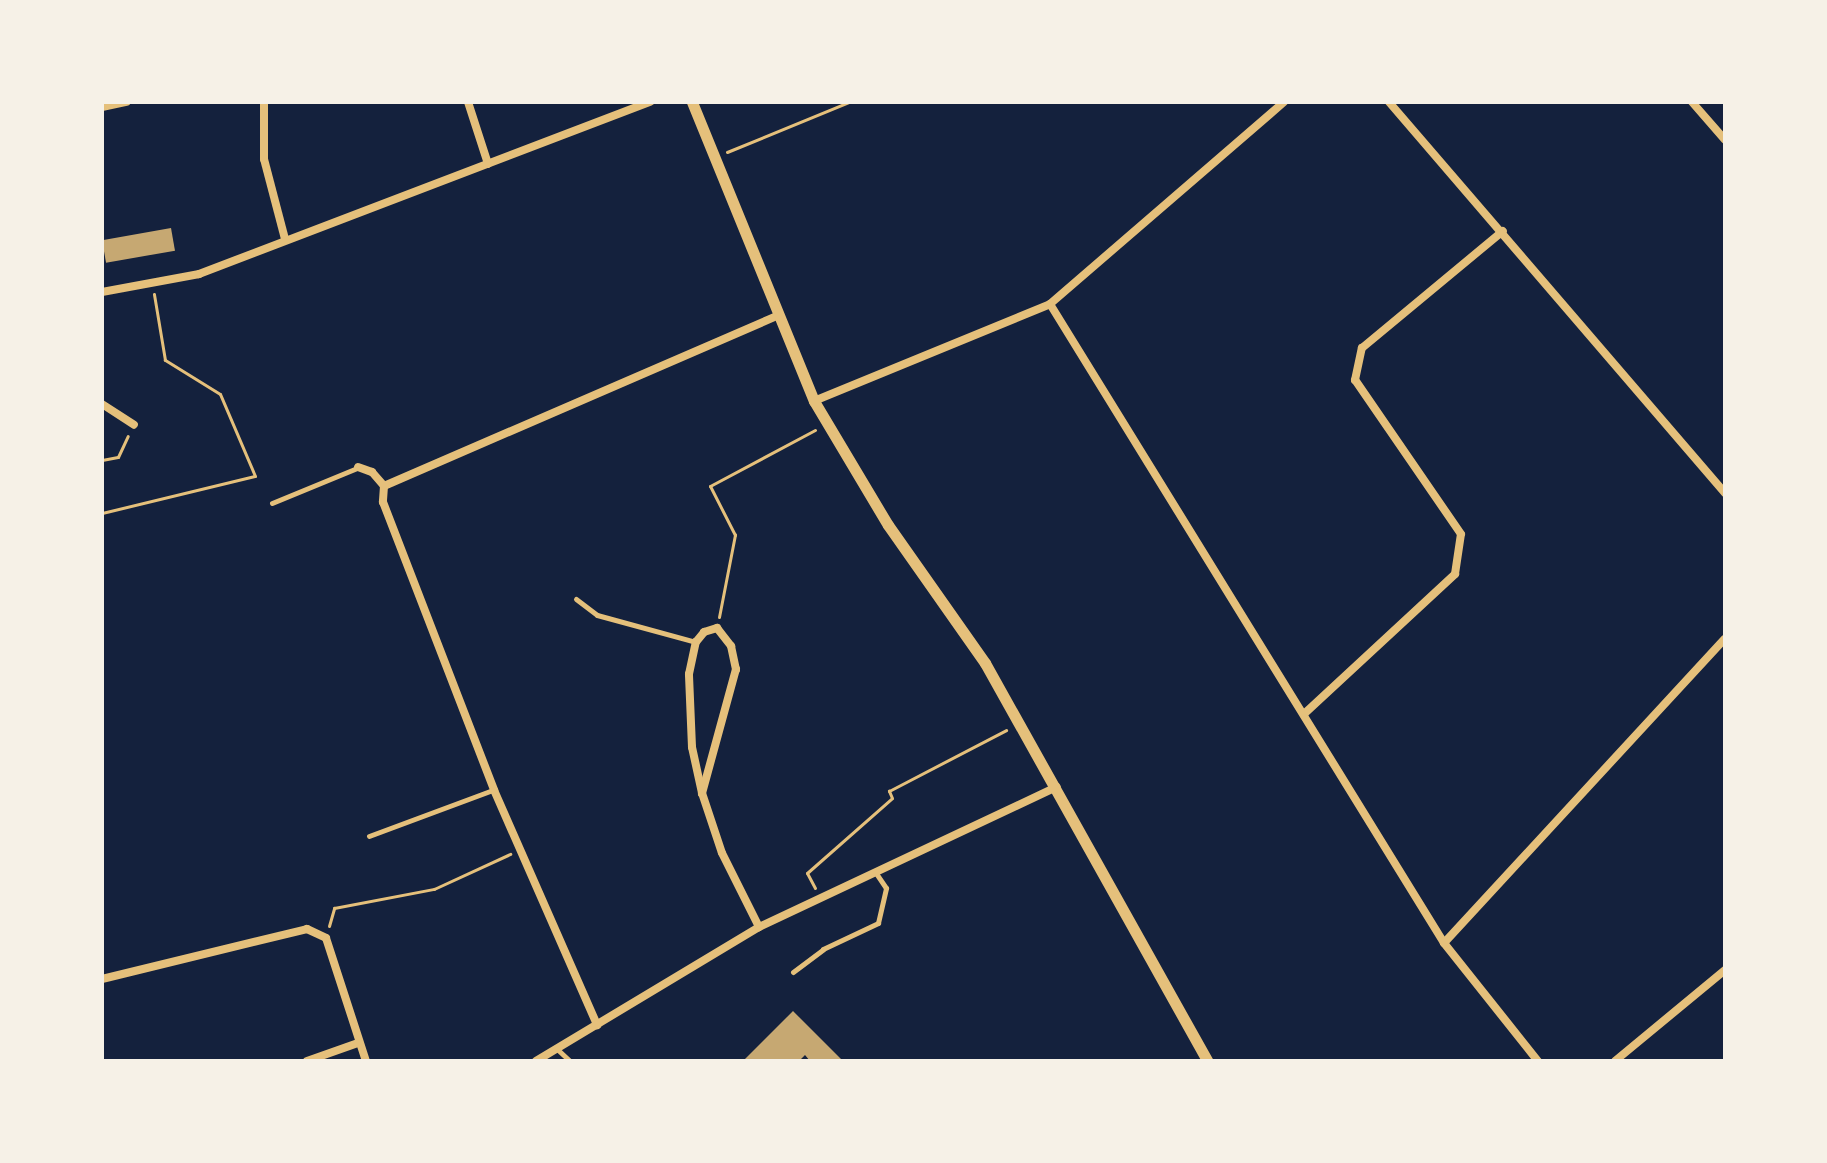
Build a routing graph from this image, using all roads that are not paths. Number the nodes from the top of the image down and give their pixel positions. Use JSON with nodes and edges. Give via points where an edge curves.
{"nodes":[{"id":1,"x":126,"y":102,"type":"edge"},
{"id":2,"x":264,"y":102,"type":"edge"},
{"id":3,"x":468,"y":102,"type":"edge"},
{"id":4,"x":650,"y":102,"type":"edge"},
{"id":5,"x":692,"y":102,"type":"edge"},
{"id":6,"x":1284,"y":102,"type":"edge"},
{"id":7,"x":1389,"y":102,"type":"edge"},
{"id":8,"x":1692,"y":102,"type":"edge"},
{"id":9,"x":102,"y":107,"type":"edge"},
{"id":10,"x":1725,"y":140,"type":"edge"},
{"id":11,"x":488,"y":164,"type":"junction"},
{"id":12,"x":1503,"y":231,"type":"junction"},
{"id":13,"x":285,"y":239,"type":"junction"},
{"id":14,"x":102,"y":292,"type":"edge"},
{"id":15,"x":1050,"y":304,"type":"junction"},
{"id":16,"x":776,"y":316,"type":"junction"},
{"id":17,"x":814,"y":401,"type":"junction"},
{"id":18,"x":102,"y":404,"type":"edge"},
{"id":19,"x":134,"y":425,"type":"road end"},
{"id":20,"x":358,"y":467,"type":"joint"},
{"id":21,"x":384,"y":486,"type":"junction"},
{"id":22,"x":1725,"y":493,"type":"edge"},
{"id":23,"x":272,"y":503,"type":"dead end"},
{"id":24,"x":576,"y":599,"type":"dead end"},
{"id":25,"x":1725,"y":639,"type":"edge"},
{"id":26,"x":696,"y":642,"type":"junction"},
{"id":27,"x":1304,"y":714,"type":"junction"},
{"id":28,"x":1058,"y":786,"type":"junction"},
{"id":29,"x":494,"y":790,"type":"junction"},
{"id":30,"x":702,"y":793,"type":"junction"},
{"id":31,"x":369,"y":836,"type":"dead end"},
{"id":32,"x":875,"y":872,"type":"junction"},
{"id":33,"x":759,"y":927,"type":"junction"},
{"id":34,"x":1444,"y":943,"type":"junction"},
{"id":35,"x":1725,"y":970,"type":"edge"},
{"id":36,"x":793,"y":972,"type":"dead end"},
{"id":37,"x":102,"y":979,"type":"edge"},
{"id":38,"x":597,"y":1025,"type":"junction"},
{"id":39,"x":358,"y":1043,"type":"junction"},
{"id":40,"x":557,"y":1049,"type":"junction"},
{"id":41,"x":307,"y":1061,"type":"edge"},
{"id":42,"x":366,"y":1061,"type":"edge"},
{"id":43,"x":536,"y":1061,"type":"edge"},
{"id":44,"x":570,"y":1061,"type":"edge"},
{"id":45,"x":1207,"y":1061,"type":"edge"},
{"id":46,"x":1538,"y":1061,"type":"edge"},
{"id":47,"x":1615,"y":1061,"type":"edge"}],
"edges":[{"from":1,"to":9,"type":"street"},
{"from":2,"to":13,"type":"street","via":[[264,159]]},
{"from":3,"to":11,"type":"street"},
{"from":4,"to":11,"type":"street"},
{"from":5,"to":16,"type":"street"},
{"from":6,"to":15,"type":"street"},
{"from":7,"to":12,"type":"street"},
{"from":8,"to":10,"type":"street"},
{"from":11,"to":13,"type":"street"},
{"from":12,"to":22,"type":"street"},
{"from":12,"to":27,"type":"street","via":[[1362,348],[1355,380],[1461,534],[1455,574]]},
{"from":13,"to":14,"type":"street","via":[[199,274]]},
{"from":15,"to":17,"type":"street"},
{"from":15,"to":27,"type":"street"},
{"from":16,"to":17,"type":"street"},
{"from":16,"to":21,"type":"street"},
{"from":17,"to":28,"type":"street"},
{"from":18,"to":19,"type":"street"},
{"from":20,"to":21,"type":"street","via":[[372,472]]},
{"from":20,"to":23,"type":"lane"},
{"from":21,"to":29,"type":"street","via":[[383,502]]},
{"from":24,"to":26,"type":"lane","via":[[611,620]]},
{"from":25,"to":34,"type":"street"},
{"from":26,"to":30,"type":"street","via":[[689,674],[692,747]]},
{"from":26,"to":30,"type":"street","via":[[717,628],[731,646],[736,669]]},
{"from":27,"to":34,"type":"street"},
{"from":28,"to":32,"type":"street"},
{"from":28,"to":45,"type":"street"},
{"from":29,"to":31,"type":"lane"},
{"from":29,"to":38,"type":"street"},
{"from":30,"to":33,"type":"street","via":[[722,853]]},
{"from":32,"to":33,"type":"street"},
{"from":32,"to":36,"type":"lane","via":[[886,888],[878,923],[823,949]]},
{"from":33,"to":38,"type":"street"},
{"from":34,"to":46,"type":"street"},
{"from":35,"to":47,"type":"street"},
{"from":37,"to":39,"type":"street","via":[[307,929],[326,938]]},
{"from":38,"to":40,"type":"street"},
{"from":39,"to":41,"type":"street"},
{"from":39,"to":42,"type":"street"},
{"from":40,"to":43,"type":"street"},
{"from":40,"to":44,"type":"lane"}]}
